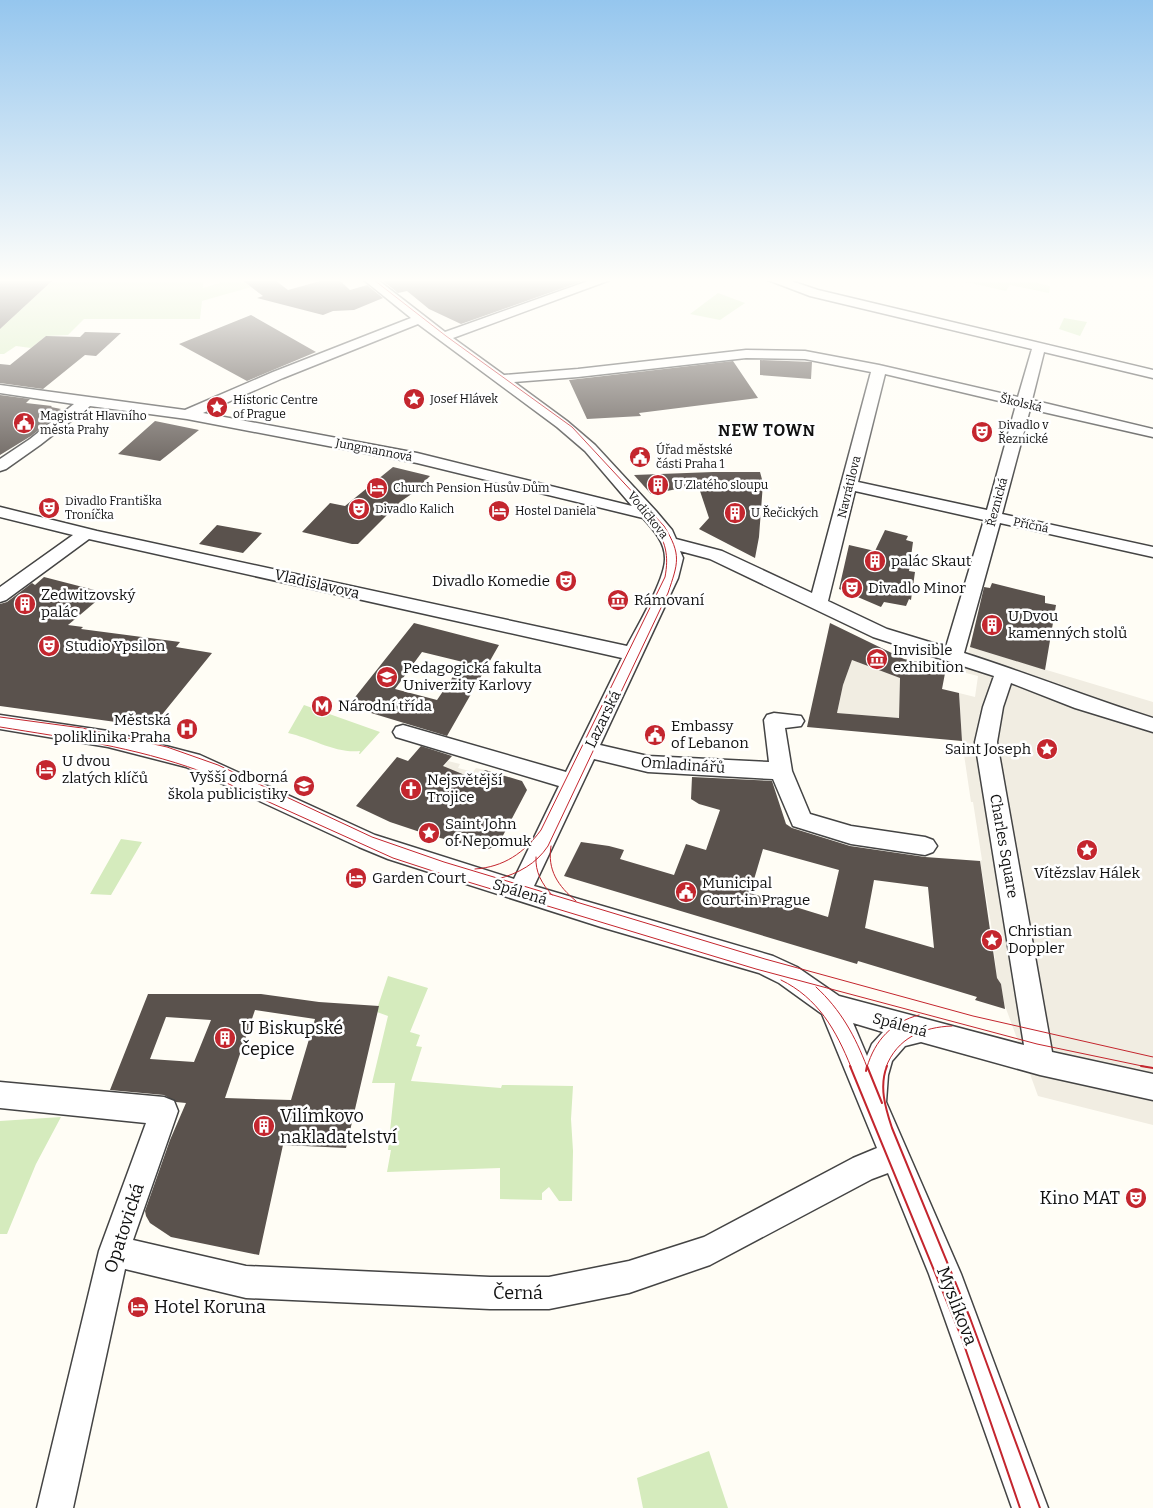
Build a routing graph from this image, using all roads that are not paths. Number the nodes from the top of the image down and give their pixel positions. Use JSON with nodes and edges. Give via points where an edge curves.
{"nodes":[{"id":1,"x":342,"y":350,"type":"edge"},
{"id":2,"x":462,"y":350,"type":"edge"},
{"id":3,"x":1038,"y":350,"type":"edge"},
{"id":4,"x":1053,"y":350,"type":"edge"},
{"id":5,"x":879,"y":369,"type":"junction"},
{"id":6,"x":1153,"y":374,"type":"edge"},
{"id":7,"x":502,"y":379,"type":"junction"},
{"id":8,"x":0,"y":389,"type":"edge"},
{"id":9,"x":88,"y":400,"type":"junction"},
{"id":10,"x":1023,"y":403,"type":"junction"},
{"id":11,"x":187,"y":415,"type":"junction"},
{"id":12,"x":1153,"y":433,"type":"edge"},
{"id":13,"x":0,"y":466,"type":"edge"},
{"id":14,"x":850,"y":485,"type":"junction"},
{"id":15,"x":0,"y":512,"type":"edge"},
{"id":16,"x":650,"y":515,"type":"junction"},
{"id":17,"x":993,"y":517,"type":"junction"},
{"id":18,"x":86,"y":533,"type":"junction"},
{"id":19,"x":670,"y":543,"type":"junction"},
{"id":20,"x":1153,"y":552,"type":"edge"},
{"id":21,"x":0,"y":596,"type":"edge"},
{"id":22,"x":818,"y":604,"type":"junction"},
{"id":23,"x":633,"y":654,"type":"junction"},
{"id":24,"x":953,"y":657,"type":"junction"},
{"id":25,"x":1005,"y":672,"type":"junction"},
{"id":26,"x":794,"y":721,"type":"dead end"},
{"id":27,"x":0,"y":722,"type":"edge"},
{"id":28,"x":1153,"y":725,"type":"edge"},
{"id":29,"x":403,"y":732,"type":"dead end"},
{"id":30,"x":587,"y":750,"type":"junction"},
{"id":31,"x":781,"y":771,"type":"junction"},
{"id":32,"x":572,"y":782,"type":"junction"},
{"id":33,"x":925,"y":846,"type":"dead end"},
{"id":34,"x":520,"y":892,"type":"junction"},
{"id":35,"x":832,"y":1006,"type":"junction"},
{"id":36,"x":921,"y":1031,"type":"junction"},
{"id":37,"x":1040,"y":1062,"type":"junction"},
{"id":38,"x":1153,"y":1087,"type":"edge"},
{"id":39,"x":0,"y":1095,"type":"edge"},
{"id":40,"x":875,"y":1107,"type":"junction"},
{"id":41,"x":896,"y":1155,"type":"junction"},
{"id":42,"x":114,"y":1251,"type":"junction"},
{"id":43,"x":55,"y":1508,"type":"edge"},
{"id":44,"x":1030,"y":1508,"type":"edge"}],
"edges":[{"from":1,"to":11,"type":"street"},
{"from":2,"to":7,"type":"street","name":"Vodičkova"},
{"from":3,"to":10,"type":"street","name":"Řeznická"},
{"from":4,"to":6,"type":"street"},
{"from":5,"to":7,"type":"street","name":"Školská","via":[[813,356],[759,354]]},
{"from":5,"to":10,"type":"street","name":"Školská"},
{"from":5,"to":14,"type":"street","name":"Navrátilova"},
{"from":7,"to":16,"type":"street","name":"Vodičkova","via":[[590,448]]},
{"from":8,"to":9,"type":"street","name":"Jungmannová"},
{"from":9,"to":11,"type":"street","name":"Jungmannová"},
{"from":9,"to":13,"type":"street"},
{"from":10,"to":12,"type":"street","name":"Školská"},
{"from":10,"to":17,"type":"street","name":"Řeznická"},
{"from":11,"to":16,"type":"street","name":"Jungmannová","via":[[417,458]]},
{"from":14,"to":17,"type":"street","name":"Příčná"},
{"from":14,"to":22,"type":"street","name":"Navrátilova"},
{"from":15,"to":18,"type":"street","name":"Vladislavova"},
{"from":16,"to":19,"type":"street","name":"Vodičkova"},
{"from":17,"to":20,"type":"street","name":"Příčná"},
{"from":17,"to":24,"type":"street","name":"Řeznická"},
{"from":18,"to":21,"type":"street"},
{"from":18,"to":23,"type":"street","name":"Vladislavova"},
{"from":19,"to":22,"type":"street","name":"Vodičkova","via":[[716,555]]},
{"from":19,"to":23,"type":"street","name":"Lazarská","via":[[674,558],[669,578]]},
{"from":22,"to":24,"type":"street","name":"Vodičkova","via":[[880,633]]},
{"from":23,"to":30,"type":"street","name":"Lazarská"},
{"from":24,"to":25,"type":"street","name":"Vodičkova"},
{"from":25,"to":28,"type":"street","via":[[1082,703]]},
{"from":25,"to":37,"type":"street","name":"Charles Square","via":[[991,710],[986,742]]},
{"from":26,"to":31,"type":"street","via":[[774,720]]},
{"from":27,"to":34,"type":"street","name":"Spálená","via":[[108,739],[192,761],[367,841]]},
{"from":29,"to":32,"type":"street"},
{"from":30,"to":31,"type":"street","name":"Omladinářů","via":[[648,764]]},
{"from":30,"to":32,"type":"street","name":"Lazarská"},
{"from":31,"to":33,"type":"street","via":[[801,820],[851,835]]},
{"from":32,"to":34,"type":"street","name":"Lazarská"},
{"from":34,"to":35,"type":"street","name":"Spálená","via":[[764,964],[796,980]]},
{"from":35,"to":36,"type":"street","name":"Spálená"},
{"from":35,"to":40,"type":"street","name":"Myslíkova"},
{"from":36,"to":37,"type":"street","name":"Spálená"},
{"from":36,"to":40,"type":"street","name":"Myslíkova","via":[[899,1034],[882,1052],[874,1070]]},
{"from":37,"to":38,"type":"street"},
{"from":39,"to":42,"type":"street","name":"Opatovická","via":[[164,1111]]},
{"from":40,"to":41,"type":"street","name":"Myslíkova"},
{"from":41,"to":42,"type":"street","name":"Černá","via":[[863,1168],[710,1250],[629,1277],[549,1293],[246,1282]]},
{"from":41,"to":44,"type":"street","name":"Myslíkova","via":[[967,1330]]},
{"from":42,"to":43,"type":"street","name":"Opatovická"}]}
